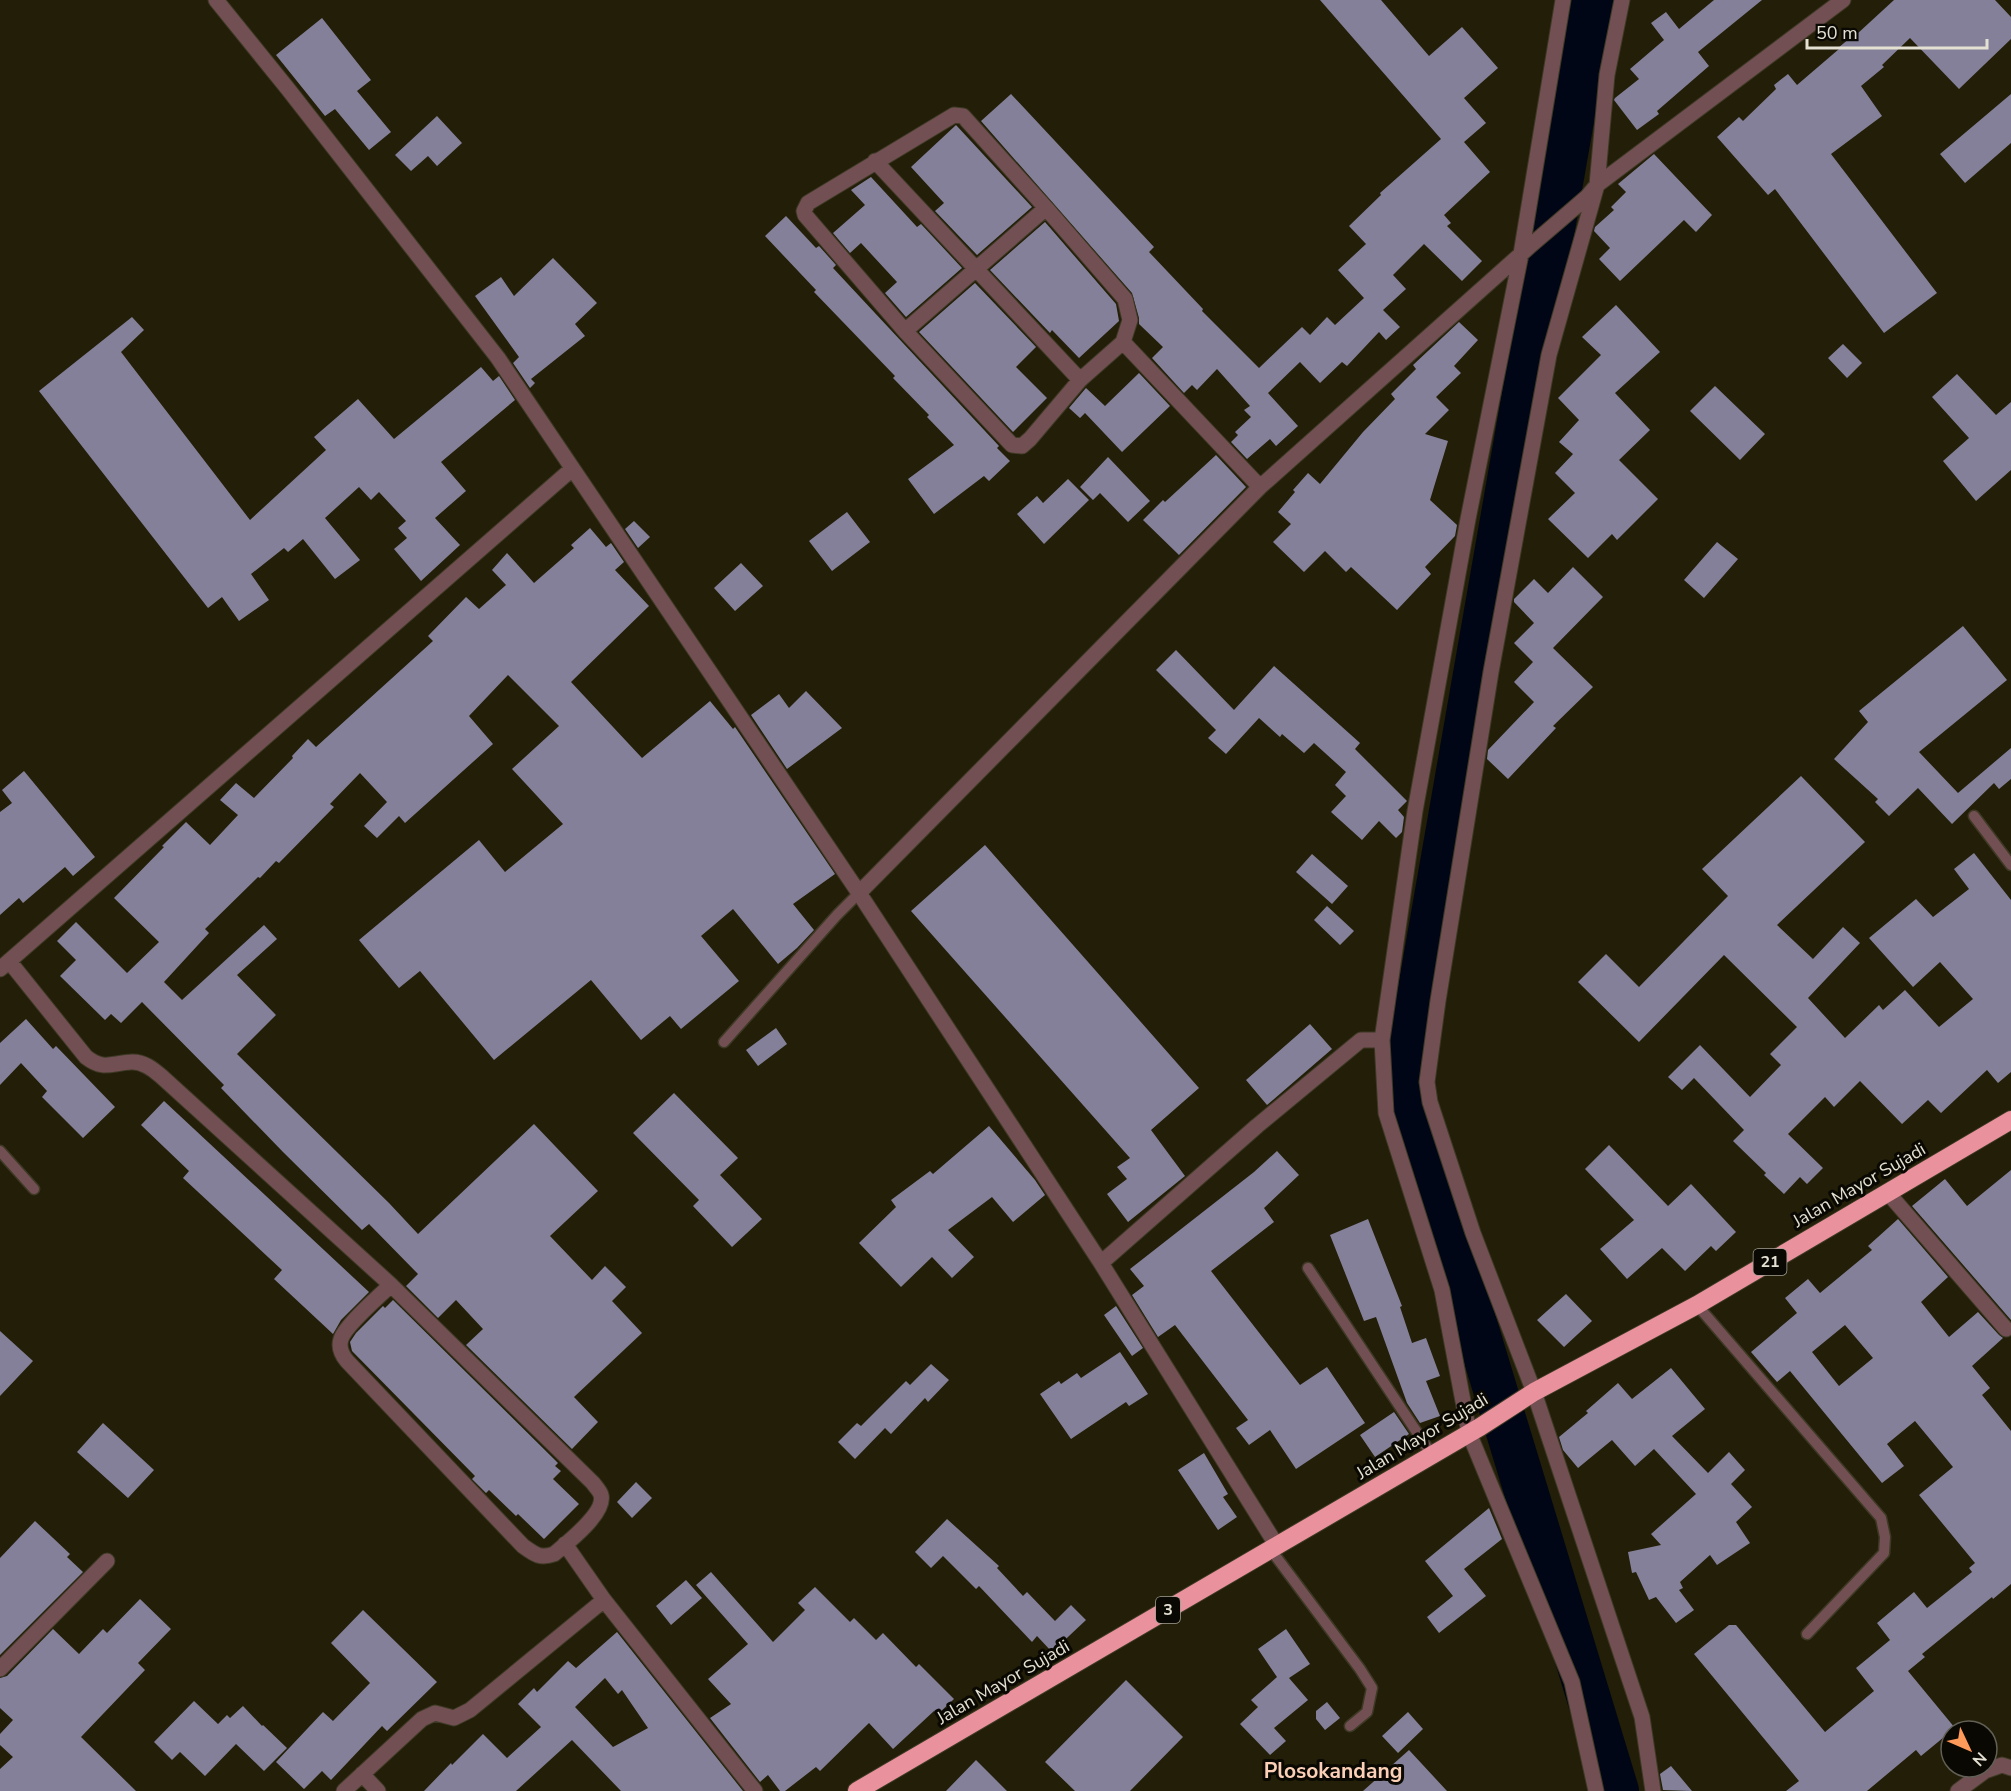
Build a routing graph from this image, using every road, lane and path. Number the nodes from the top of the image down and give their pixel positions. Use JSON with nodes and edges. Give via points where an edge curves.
{"nodes":[{"id":1,"x":216,"y":0,"type":"edge"},
{"id":2,"x":1563,"y":0,"type":"edge"},
{"id":3,"x":1622,"y":0,"type":"edge"},
{"id":4,"x":1842,"y":0,"type":"edge"},
{"id":5,"x":875,"y":161,"type":"junction"},
{"id":6,"x":1592,"y":191,"type":"junction"},
{"id":7,"x":1046,"y":208,"type":"junction"},
{"id":8,"x":1525,"y":250,"type":"junction"},
{"id":9,"x":976,"y":269,"type":"junction"},
{"id":10,"x":905,"y":331,"type":"junction"},
{"id":11,"x":1123,"y":342,"type":"junction"},
{"id":12,"x":1080,"y":380,"type":"junction"},
{"id":13,"x":572,"y":470,"type":"junction"},
{"id":14,"x":1260,"y":487,"type":"junction"},
{"id":15,"x":1974,"y":816,"type":"dead end"},
{"id":16,"x":2011,"y":865,"type":"edge"},
{"id":17,"x":859,"y":893,"type":"junction"},
{"id":18,"x":5,"y":965,"type":"edge"},
{"id":19,"x":1382,"y":1040,"type":"junction"},
{"id":20,"x":724,"y":1042,"type":"dead end"},
{"id":21,"x":2011,"y":1120,"type":"edge"},
{"id":22,"x":0,"y":1151,"type":"edge"},
{"id":23,"x":34,"y":1189,"type":"dead end"},
{"id":24,"x":1888,"y":1193,"type":"junction"},
{"id":25,"x":1101,"y":1263,"type":"junction"},
{"id":26,"x":1308,"y":1268,"type":"dead end"},
{"id":27,"x":391,"y":1285,"type":"junction"},
{"id":28,"x":1697,"y":1305,"type":"junction"},
{"id":29,"x":2006,"y":1329,"type":"dead end"},
{"id":30,"x":1530,"y":1394,"type":"junction"},
{"id":31,"x":1475,"y":1430,"type":"junction"},
{"id":32,"x":1432,"y":1455,"type":"junction"},
{"id":33,"x":565,"y":1544,"type":"junction"},
{"id":34,"x":1274,"y":1548,"type":"junction"},
{"id":35,"x":107,"y":1561,"type":"dead end"},
{"id":36,"x":604,"y":1600,"type":"junction"},
{"id":37,"x":1807,"y":1634,"type":"dead end"},
{"id":38,"x":0,"y":1669,"type":"edge"},
{"id":39,"x":1350,"y":1726,"type":"dead end"},
{"id":40,"x":2011,"y":1768,"type":"edge"},
{"id":41,"x":362,"y":1774,"type":"junction"},
{"id":42,"x":344,"y":1791,"type":"edge"},
{"id":43,"x":378,"y":1791,"type":"edge"},
{"id":44,"x":755,"y":1791,"type":"edge"},
{"id":45,"x":857,"y":1791,"type":"edge"},
{"id":46,"x":1596,"y":1791,"type":"edge"},
{"id":47,"x":1653,"y":1791,"type":"edge"},
{"id":48,"x":1958,"y":1791,"type":"edge"}],
"edges":[{"from":1,"to":13,"type":"street","via":[[498,358]]},
{"from":2,"to":8,"type":"street"},
{"from":3,"to":6,"type":"street","via":[[1607,75]]},
{"from":4,"to":6,"type":"street"},
{"from":5,"to":7,"type":"street","via":[[959,114]]},
{"from":5,"to":9,"type":"street"},
{"from":5,"to":10,"type":"street","via":[[808,203],[804,211]]},
{"from":6,"to":8,"type":"street"},
{"from":6,"to":30,"type":"street","via":[[1547,367],[1491,672],[1427,1082],[1473,1233]]},
{"from":7,"to":9,"type":"street"},
{"from":7,"to":11,"type":"street","via":[[1125,299],[1130,320]]},
{"from":8,"to":14,"type":"street"},
{"from":8,"to":19,"type":"street","via":[[1468,519],[1415,811]]},
{"from":9,"to":10,"type":"street"},
{"from":9,"to":12,"type":"street"},
{"from":10,"to":12,"type":"street","via":[[1012,445],[1022,446],[1030,440]]},
{"from":11,"to":12,"type":"street"},
{"from":11,"to":14,"type":"street"},
{"from":13,"to":17,"type":"street"},
{"from":13,"to":18,"type":"street"},
{"from":14,"to":17,"type":"street"},
{"from":15,"to":16,"type":"lane"},
{"from":17,"to":20,"type":"lane"},
{"from":17,"to":25,"type":"street"},
{"from":18,"to":27,"type":"street","via":[[86,1057],[96,1064],[133,1062],[149,1066]]},
{"from":19,"to":25,"type":"street","via":[[1361,1040]]},
{"from":19,"to":31,"type":"street","via":[[1386,1113],[1442,1290]]},
{"from":21,"to":24,"type":"highway","name":"Jalan Mayor Sujadi","number":"21"},
{"from":22,"to":23,"type":"lane"},
{"from":24,"to":28,"type":"highway","name":"Jalan Mayor Sujadi","number":"21"},
{"from":24,"to":29,"type":"street"},
{"from":25,"to":34,"type":"street"},
{"from":26,"to":32,"type":"lane"},
{"from":27,"to":33,"type":"street","via":[[601,1494],[595,1516]]},
{"from":27,"to":33,"type":"street","via":[[347,1328],[341,1337],[341,1353],[523,1546],[545,1557]]},
{"from":28,"to":30,"type":"highway","name":"Jalan Mayor Sujadi","number":"21"},
{"from":28,"to":37,"type":"lane","via":[[1881,1518],[1884,1553]]},
{"from":30,"to":31,"type":"highway","name":"Jalan Mayor Sujadi","number":"3"},
{"from":30,"to":47,"type":"street","via":[[1642,1717]]},
{"from":31,"to":32,"type":"highway","name":"Jalan Mayor Sujadi","number":"3"},
{"from":31,"to":46,"type":"street","via":[[1572,1682]]},
{"from":32,"to":34,"type":"highway","name":"Jalan Mayor Sujadi","number":"3"},
{"from":33,"to":36,"type":"street"},
{"from":34,"to":39,"type":"lane","via":[[1372,1688],[1367,1712]]},
{"from":34,"to":45,"type":"highway","name":"Jalan Mayor Sujadi","number":"3"},
{"from":35,"to":38,"type":"street"},
{"from":36,"to":41,"type":"street","via":[[470,1710],[454,1718],[435,1713],[422,1719]]},
{"from":36,"to":44,"type":"street"},
{"from":40,"to":48,"type":"street","via":[[2002,1765],[1985,1771]]},
{"from":41,"to":42,"type":"street"},
{"from":41,"to":43,"type":"street"}]}
